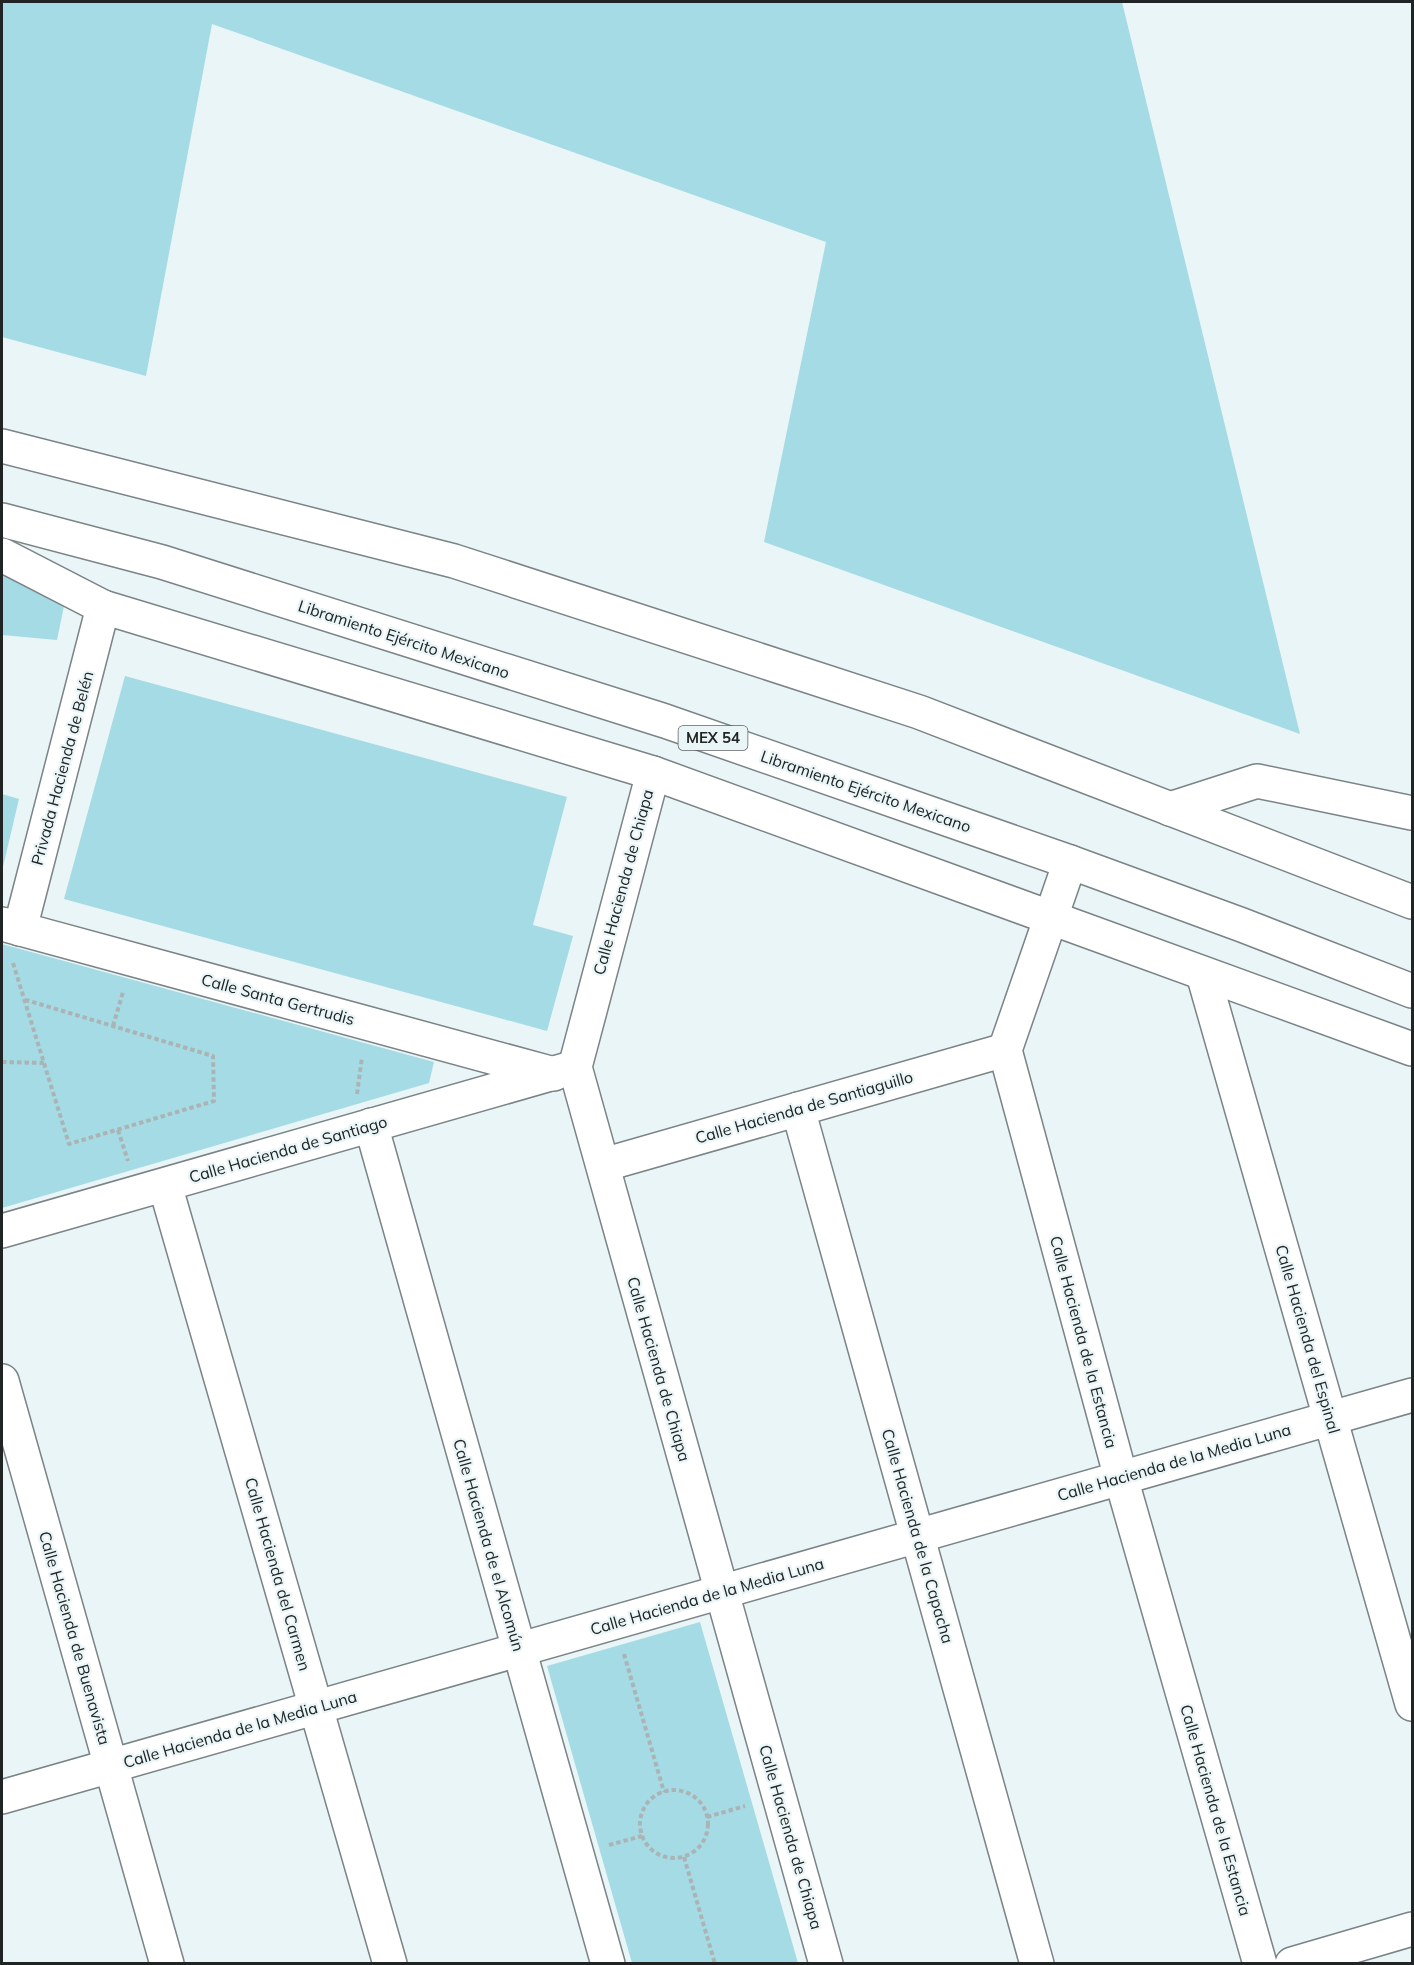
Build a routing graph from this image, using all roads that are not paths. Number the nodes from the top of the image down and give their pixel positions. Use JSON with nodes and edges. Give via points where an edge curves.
{"nodes":[{"id":1,"x":2,"y":446,"type":"edge"},
{"id":2,"x":2,"y":520,"type":"edge"},
{"id":3,"x":2,"y":555,"type":"edge"},
{"id":4,"x":103,"y":607,"type":"junction"},
{"id":5,"x":653,"y":772,"type":"junction"},
{"id":6,"x":1170,"y":808,"type":"junction"},
{"id":7,"x":1413,"y":813,"type":"edge"},
{"id":8,"x":1070,"y":862,"type":"junction"},
{"id":9,"x":1413,"y":902,"type":"edge"},
{"id":10,"x":1051,"y":916,"type":"junction"},
{"id":11,"x":10,"y":936,"type":"edge"},
{"id":12,"x":1203,"y":974,"type":"junction"},
{"id":13,"x":1413,"y":991,"type":"edge"},
{"id":14,"x":1413,"y":1049,"type":"edge"},
{"id":15,"x":1005,"y":1050,"type":"junction"},
{"id":16,"x":565,"y":1071,"type":"junction"},
{"id":17,"x":798,"y":1109,"type":"junction"},
{"id":18,"x":364,"y":1113,"type":"junction"},
{"id":19,"x":603,"y":1165,"type":"junction"},
{"id":20,"x":165,"y":1185,"type":"junction"},
{"id":21,"x":2,"y":1232,"type":"edge"},
{"id":22,"x":2,"y":1381,"type":"edge"},
{"id":23,"x":1413,"y":1395,"type":"edge"},
{"id":24,"x":1330,"y":1418,"type":"junction"},
{"id":25,"x":1121,"y":1478,"type":"junction"},
{"id":26,"x":918,"y":1536,"type":"junction"},
{"id":27,"x":722,"y":1591,"type":"junction"},
{"id":28,"x":519,"y":1649,"type":"junction"},
{"id":29,"x":1413,"y":1704,"type":"edge"},
{"id":30,"x":316,"y":1707,"type":"junction"},
{"id":31,"x":111,"y":1766,"type":"junction"},
{"id":32,"x":2,"y":1797,"type":"edge"},
{"id":33,"x":1413,"y":1929,"type":"edge"},
{"id":34,"x":167,"y":1964,"type":"edge"},
{"id":35,"x":390,"y":1964,"type":"edge"},
{"id":36,"x":608,"y":1964,"type":"edge"},
{"id":37,"x":826,"y":1964,"type":"edge"},
{"id":38,"x":1037,"y":1964,"type":"edge"},
{"id":39,"x":1260,"y":1964,"type":"edge"},
{"id":40,"x":1292,"y":1964,"type":"edge"}],
"edges":[{"from":1,"to":6,"type":"main road","via":[[454,561],[919,712]]},
{"from":2,"to":8,"type":"main road","name":"Libramiento Ejército Mexicano","number":"MEX 54","via":[[162,562],[665,722]]},
{"from":3,"to":4,"type":"main road"},
{"from":4,"to":5,"type":"main road"},
{"from":4,"to":11,"type":"main road","name":"Privada Hacienda de Belén"},
{"from":5,"to":10,"type":"main road"},
{"from":5,"to":16,"type":"main road","name":"Calle Hacienda de Chiapa"},
{"from":6,"to":7,"type":"main road","via":[[1257,781]]},
{"from":6,"to":9,"type":"main road"},
{"from":8,"to":10,"type":"main road"},
{"from":8,"to":13,"type":"main road","name":"Libramiento Ejército Mexicano","number":"MEX 54"},
{"from":10,"to":12,"type":"main road"},
{"from":10,"to":15,"type":"main road"},
{"from":11,"to":16,"type":"main road","name":"Calle Santa Gertrudis"},
{"from":12,"to":14,"type":"main road"},
{"from":12,"to":24,"type":"main road","name":"Calle Hacienda del Espinal"},
{"from":15,"to":17,"type":"main road","name":"Calle Hacienda de Santiaguillo"},
{"from":15,"to":25,"type":"main road","name":"Calle Hacienda de la Estancia"},
{"from":16,"to":18,"type":"main road","name":"Calle Hacienda de Santiago"},
{"from":16,"to":19,"type":"main road","name":"Calle Hacienda de Chiapa"},
{"from":17,"to":19,"type":"main road","name":"Calle Hacienda de Santiaguillo"},
{"from":17,"to":26,"type":"main road","name":"Calle Hacienda de la Capacha"},
{"from":18,"to":20,"type":"main road","name":"Calle Hacienda de Santiago"},
{"from":18,"to":28,"type":"main road","name":"Calle Hacienda de el Alcomún"},
{"from":19,"to":27,"type":"main road","name":"Calle Hacienda de Chiapa"},
{"from":20,"to":21,"type":"main road","name":"Calle Hacienda de Santiago"},
{"from":20,"to":30,"type":"main road","name":"Calle Hacienda del Carmen"},
{"from":22,"to":31,"type":"main road","name":"Calle Hacienda de Buenavista"},
{"from":23,"to":24,"type":"main road","name":"Calle Hacienda de la Media Luna"},
{"from":24,"to":25,"type":"main road","name":"Calle Hacienda de la Media Luna"},
{"from":24,"to":29,"type":"main road","name":"Calle Hacienda del Espinal"},
{"from":25,"to":26,"type":"main road","name":"Calle Hacienda de la Media Luna"},
{"from":25,"to":39,"type":"main road","name":"Calle Hacienda de la Estancia"},
{"from":26,"to":27,"type":"main road","name":"Calle Hacienda de la Media Luna"},
{"from":26,"to":38,"type":"main road","name":"Calle Hacienda de la Capacha"},
{"from":27,"to":28,"type":"main road","name":"Calle Hacienda de la Media Luna"},
{"from":27,"to":37,"type":"main road","name":"Calle Hacienda de Chiapa"},
{"from":28,"to":30,"type":"main road","name":"Calle Hacienda de la Media Luna"},
{"from":28,"to":36,"type":"main road","name":"Calle Hacienda de el Alcomún"},
{"from":30,"to":31,"type":"main road","name":"Calle Hacienda de la Media Luna"},
{"from":30,"to":35,"type":"main road","name":"Calle Hacienda del Carmen"},
{"from":31,"to":32,"type":"main road","name":"Calle Hacienda de la Media Luna"},
{"from":31,"to":34,"type":"main road","name":"Calle Hacienda de Buenavista"},
{"from":33,"to":40,"type":"main road"}]}
